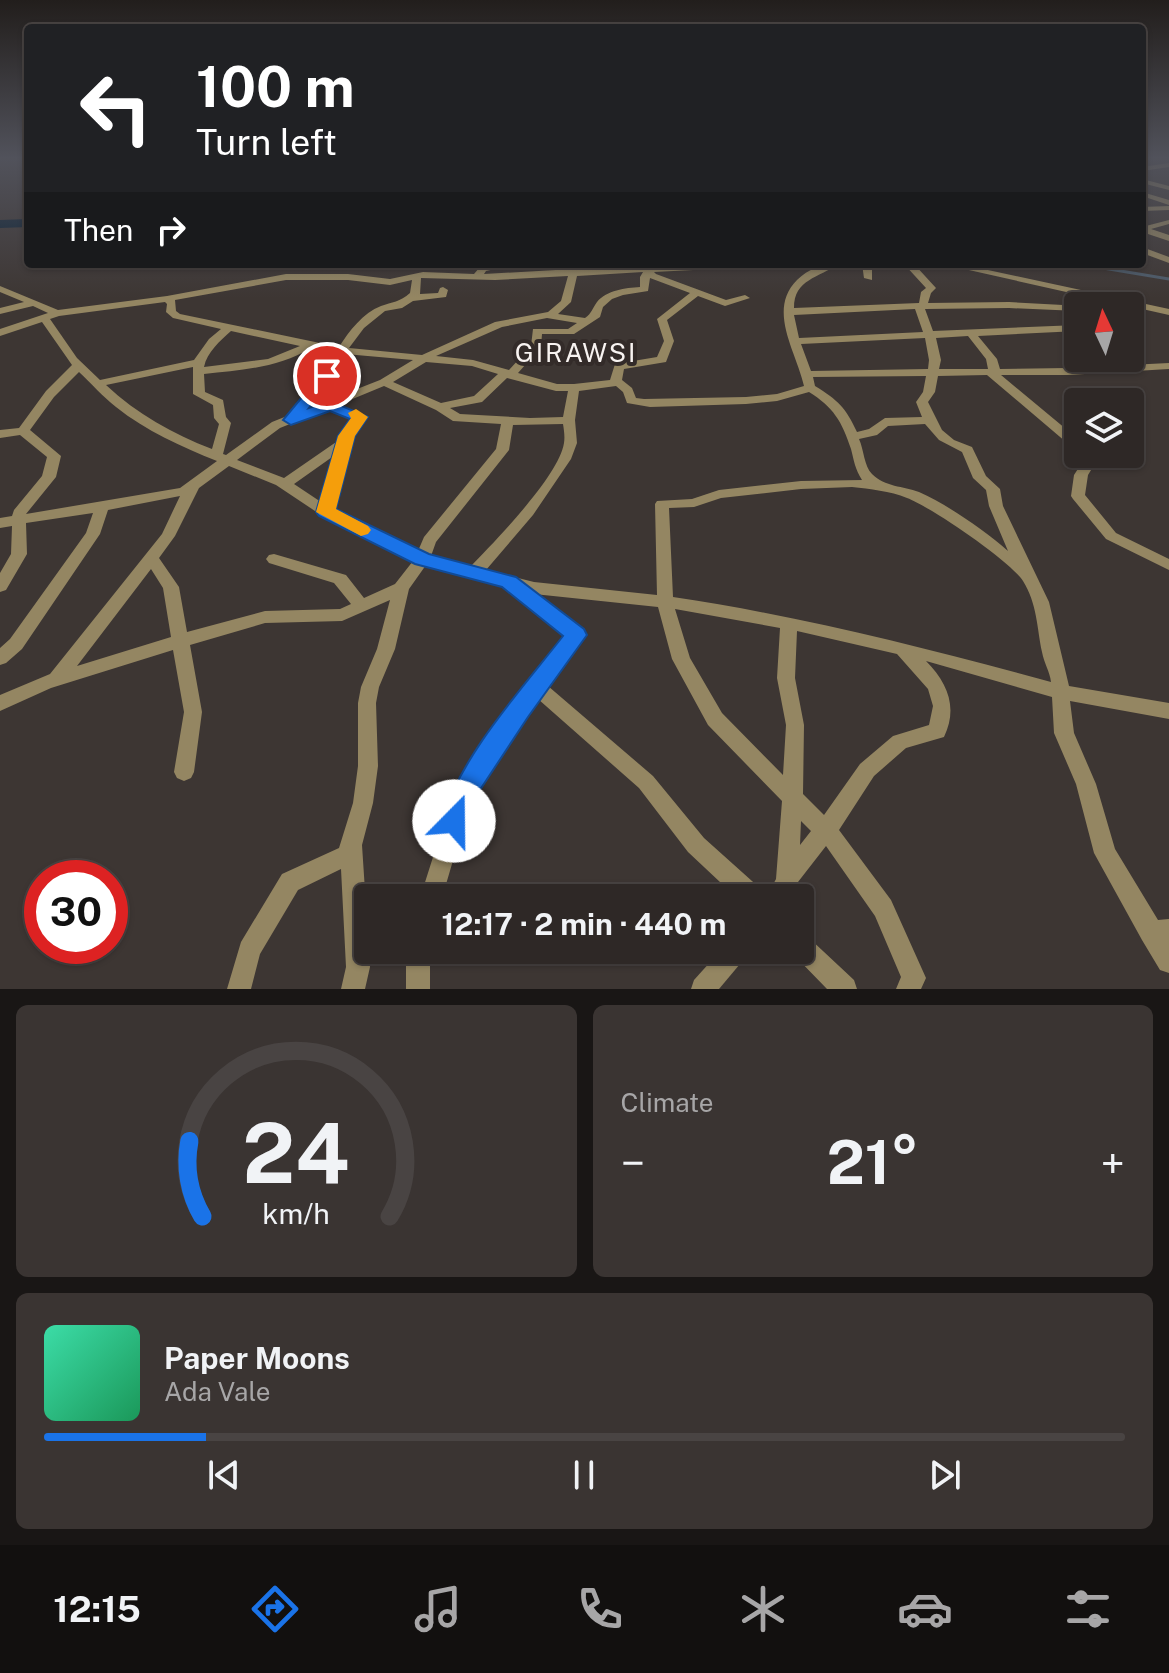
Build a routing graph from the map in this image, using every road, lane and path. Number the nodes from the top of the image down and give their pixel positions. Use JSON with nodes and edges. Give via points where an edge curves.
{"nodes":[{"id":1,"x":1169,"y":206,"type":"edge"},
{"id":2,"x":1146,"y":209,"type":"edge"},
{"id":3,"x":1168,"y":223,"type":"edge"},
{"id":4,"x":1146,"y":228,"type":"edge"},
{"id":5,"x":1146,"y":230,"type":"edge"},
{"id":6,"x":1169,"y":238,"type":"edge"},
{"id":7,"x":1146,"y":251,"type":"edge"},
{"id":8,"x":1169,"y":260,"type":"edge"},
{"id":9,"x":435,"y":268,"type":"edge"},
{"id":10,"x":489,"y":268,"type":"edge"},
{"id":11,"x":527,"y":268,"type":"edge"},
{"id":12,"x":645,"y":268,"type":"edge"},
{"id":13,"x":824,"y":268,"type":"edge"},
{"id":14,"x":868,"y":268,"type":"edge"},
{"id":15,"x":913,"y":268,"type":"edge"},
{"id":16,"x":965,"y":268,"type":"edge"},
{"id":17,"x":573,"y":273,"type":"junction"},
{"id":18,"x":420,"y":275,"type":"junction"},
{"id":19,"x":477,"y":276,"type":"junction"},
{"id":20,"x":532,"y":276,"type":"junction"},
{"id":21,"x":869,"y":278,"type":"dead end"},
{"id":22,"x":0,"y":289,"type":"edge"},
{"id":23,"x":443,"y":290,"type":"dead end"},
{"id":24,"x":695,"y":294,"type":"junction"},
{"id":25,"x":411,"y":298,"type":"junction"},
{"id":26,"x":745,"y":298,"type":"dead end"},
{"id":27,"x":167,"y":299,"type":"junction"},
{"id":28,"x":34,"y":303,"type":"junction"},
{"id":29,"x":1029,"y":303,"type":"junction"},
{"id":30,"x":921,"y":306,"type":"junction"},
{"id":31,"x":1064,"y":307,"type":"edge"},
{"id":32,"x":0,"y":311,"type":"edge"},
{"id":33,"x":787,"y":311,"type":"junction"},
{"id":34,"x":1144,"y":314,"type":"edge"},
{"id":35,"x":1169,"y":314,"type":"edge"},
{"id":36,"x":548,"y":315,"type":"junction"},
{"id":37,"x":51,"y":316,"type":"junction"},
{"id":38,"x":585,"y":321,"type":"junction"},
{"id":39,"x":230,"y":327,"type":"junction"},
{"id":40,"x":1055,"y":329,"type":"junction"},
{"id":41,"x":1064,"y":329,"type":"edge"},
{"id":42,"x":970,"y":332,"type":"junction"},
{"id":43,"x":0,"y":333,"type":"edge"},
{"id":44,"x":928,"y":335,"type":"junction"},
{"id":45,"x":795,"y":341,"type":"junction"},
{"id":46,"x":309,"y":345,"type":"junction"},
{"id":47,"x":339,"y":350,"type":"junction"},
{"id":48,"x":425,"y":357,"type":"junction"},
{"id":49,"x":79,"y":365,"type":"junction"},
{"id":50,"x":1169,"y":366,"type":"edge"},
{"id":51,"x":198,"y":367,"type":"junction"},
{"id":52,"x":992,"y":372,"type":"junction"},
{"id":53,"x":931,"y":373,"type":"junction"},
{"id":54,"x":507,"y":374,"type":"junction"},
{"id":55,"x":616,"y":381,"type":"junction"},
{"id":56,"x":809,"y":381,"type":"junction"},
{"id":57,"x":384,"y":382,"type":"junction"},
{"id":58,"x":100,"y":383,"type":"junction"},
{"id":59,"x":574,"y":388,"type":"junction"},
{"id":60,"x":330,"y":406,"type":"junction"},
{"id":61,"x":440,"y":407,"type":"junction"},
{"id":62,"x":291,"y":420,"type":"junction"},
{"id":63,"x":569,"y":420,"type":"junction"},
{"id":64,"x":929,"y":420,"type":"junction"},
{"id":65,"x":508,"y":421,"type":"junction"},
{"id":66,"x":23,"y":431,"type":"junction"},
{"id":67,"x":1064,"y":433,"type":"edge"},
{"id":68,"x":0,"y":434,"type":"edge"},
{"id":69,"x":853,"y":437,"type":"junction"},
{"id":70,"x":345,"y":440,"type":"junction"},
{"id":71,"x":221,"y":457,"type":"junction"},
{"id":72,"x":1085,"y":468,"type":"edge"},
{"id":73,"x":193,"y":484,"type":"junction"},
{"id":74,"x":285,"y":484,"type":"junction"},
{"id":75,"x":883,"y":487,"type":"junction"},
{"id":76,"x":102,"y":506,"type":"junction"},
{"id":77,"x":326,"y":512,"type":"junction"},
{"id":78,"x":19,"y":518,"type":"junction"},
{"id":79,"x":0,"y":523,"type":"edge"},
{"id":80,"x":151,"y":558,"type":"junction"},
{"id":81,"x":274,"y":559,"type":"dead end"},
{"id":82,"x":422,"y":559,"type":"junction"},
{"id":83,"x":1169,"y":565,"type":"edge"},
{"id":84,"x":474,"y":573,"type":"junction"},
{"id":85,"x":1028,"y":576,"type":"junction"},
{"id":86,"x":509,"y":582,"type":"junction"},
{"id":87,"x":0,"y":586,"type":"edge"},
{"id":88,"x":401,"y":588,"type":"junction"},
{"id":89,"x":665,"y":602,"type":"junction"},
{"id":90,"x":361,"y":606,"type":"junction"},
{"id":91,"x":789,"y":623,"type":"junction"},
{"id":92,"x":181,"y":640,"type":"junction"},
{"id":93,"x":900,"y":648,"type":"junction"},
{"id":94,"x":0,"y":658,"type":"edge"},
{"id":95,"x":56,"y":680,"type":"junction"},
{"id":96,"x":537,"y":687,"type":"junction"},
{"id":97,"x":1059,"y":692,"type":"junction"},
{"id":98,"x":0,"y":703,"type":"edge"},
{"id":99,"x":1169,"y":711,"type":"edge"},
{"id":100,"x":184,"y":772,"type":"dead end"},
{"id":101,"x":792,"y":797,"type":"junction"},
{"id":102,"x":825,"y":830,"type":"junction"},
{"id":103,"x":351,"y":844,"type":"junction"},
{"id":104,"x":788,"y":877,"type":"junction"},
{"id":105,"x":435,"y":884,"type":"edge"},
{"id":106,"x":739,"y":884,"type":"edge"},
{"id":107,"x":784,"y":884,"type":"edge"},
{"id":108,"x":1160,"y":931,"type":"edge"},
{"id":109,"x":814,"y":959,"type":"edge"},
{"id":110,"x":1169,"y":961,"type":"edge"},
{"id":111,"x":418,"y":964,"type":"edge"},
{"id":112,"x":725,"y":964,"type":"edge"},
{"id":113,"x":239,"y":989,"type":"edge"},
{"id":114,"x":353,"y":989,"type":"edge"},
{"id":115,"x":418,"y":989,"type":"edge"},
{"id":116,"x":703,"y":989,"type":"edge"},
{"id":117,"x":845,"y":989,"type":"edge"},
{"id":118,"x":908,"y":989,"type":"edge"}],
"edges":[{"from":1,"to":2,"type":"street"},
{"from":3,"to":4,"type":"street"},
{"from":5,"to":6,"type":"street"},
{"from":7,"to":8,"type":"street"},
{"from":9,"to":18,"type":"street"},
{"from":10,"to":19,"type":"street"},
{"from":11,"to":20,"type":"street"},
{"from":12,"to":17,"type":"street"},
{"from":12,"to":24,"type":"street"},
{"from":12,"to":38,"type":"street","via":[[645,289],[605,298],[596,315]]},
{"from":13,"to":33,"type":"street","via":[[792,291]]},
{"from":14,"to":21,"type":"street"},
{"from":15,"to":30,"type":"street","via":[[931,288]]},
{"from":16,"to":35,"type":"street"},
{"from":17,"to":20,"type":"street"},
{"from":17,"to":36,"type":"street","via":[[566,302]]},
{"from":18,"to":19,"type":"street"},
{"from":18,"to":25,"type":"street"},
{"from":18,"to":27,"type":"street","via":[[390,282],[286,277]]},
{"from":19,"to":20,"type":"street"},
{"from":22,"to":28,"type":"street"},
{"from":23,"to":25,"type":"street","via":[[443,295]]},
{"from":24,"to":26,"type":"street","via":[[725,303]]},
{"from":24,"to":55,"type":"street","via":[[662,319],[669,341],[662,360],[619,366]]},
{"from":25,"to":47,"type":"street","via":[[400,307],[379,310]]},
{"from":27,"to":37,"type":"street"},
{"from":27,"to":39,"type":"street","via":[[177,316]]},
{"from":28,"to":32,"type":"street"},
{"from":28,"to":37,"type":"street"},
{"from":29,"to":30,"type":"street"},
{"from":29,"to":31,"type":"street"},
{"from":29,"to":40,"type":"street"},
{"from":30,"to":33,"type":"street"},
{"from":30,"to":44,"type":"street"},
{"from":33,"to":45,"type":"street"},
{"from":34,"to":35,"type":"street"},
{"from":36,"to":38,"type":"street"},
{"from":36,"to":48,"type":"street","via":[[499,324]]},
{"from":37,"to":43,"type":"street"},
{"from":37,"to":49,"type":"street"},
{"from":38,"to":54,"type":"street","via":[[570,332],[537,331],[536,347]]},
{"from":39,"to":46,"type":"street"},
{"from":39,"to":51,"type":"street","via":[[213,341]]},
{"from":40,"to":41,"type":"street"},
{"from":40,"to":42,"type":"street"},
{"from":42,"to":44,"type":"street"},
{"from":42,"to":52,"type":"street","via":[[991,359]]},
{"from":44,"to":45,"type":"street"},
{"from":44,"to":53,"type":"street","via":[[935,360]]},
{"from":45,"to":56,"type":"street"},
{"from":46,"to":47,"type":"street"},
{"from":46,"to":51,"type":"street","via":[[273,362]]},
{"from":47,"to":48,"type":"street"},
{"from":47,"to":62,"type":"street","via":[[327,376]]},
{"from":48,"to":54,"type":"street"},
{"from":48,"to":57,"type":"street"},
{"from":49,"to":58,"type":"street"},
{"from":49,"to":66,"type":"street"},
{"from":50,"to":52,"type":"street"},
{"from":51,"to":58,"type":"street"},
{"from":51,"to":71,"type":"street","via":[[199,394],[219,403],[225,423]]},
{"from":52,"to":53,"type":"street"},
{"from":52,"to":67,"type":"street"},
{"from":53,"to":56,"type":"street"},
{"from":53,"to":64,"type":"street","via":[[922,402]]},
{"from":54,"to":59,"type":"street"},
{"from":54,"to":61,"type":"street","via":[[478,399]]},
{"from":55,"to":56,"type":"street","via":[[631,400],[659,405],[779,399]]},
{"from":55,"to":59,"type":"street"},
{"from":56,"to":69,"type":"street","via":[[833,402]]},
{"from":57,"to":60,"type":"street"},
{"from":57,"to":61,"type":"street"},
{"from":58,"to":71,"type":"street","via":[[150,425]]},
{"from":59,"to":63,"type":"street"},
{"from":60,"to":62,"type":"street"},
{"from":60,"to":70,"type":"street","via":[[360,417]]},
{"from":61,"to":65,"type":"street","via":[[457,418]]},
{"from":62,"to":71,"type":"street"},
{"from":63,"to":65,"type":"street"},
{"from":63,"to":84,"type":"street","via":[[570,445],[554,473]]},
{"from":64,"to":69,"type":"street","via":[[885,422]]},
{"from":64,"to":85,"type":"street","via":[[947,443],[967,450],[980,478],[993,489]]},
{"from":65,"to":82,"type":"street","via":[[502,450],[429,541]]},
{"from":66,"to":68,"type":"street"},
{"from":66,"to":78,"type":"street","via":[[54,456],[49,477]]},
{"from":69,"to":75,"type":"street","via":[[860,466]]},
{"from":70,"to":74,"type":"street"},
{"from":70,"to":77,"type":"street"},
{"from":71,"to":73,"type":"street"},
{"from":71,"to":74,"type":"street"},
{"from":72,"to":83,"type":"street","via":[[1078,496],[1111,536]]},
{"from":73,"to":76,"type":"street","via":[[161,497]]},
{"from":73,"to":80,"type":"street"},
{"from":74,"to":77,"type":"street"},
{"from":75,"to":85,"type":"street","via":[[935,506]]},
{"from":75,"to":89,"type":"street","via":[[801,485],[662,504]]},
{"from":76,"to":78,"type":"street"},
{"from":76,"to":94,"type":"street","via":[[93,534],[16,644]]},
{"from":77,"to":82,"type":"street"},
{"from":78,"to":79,"type":"street"},
{"from":78,"to":87,"type":"street","via":[[19,554]]},
{"from":80,"to":92,"type":"street","via":[[171,587]]},
{"from":80,"to":95,"type":"street"},
{"from":81,"to":90,"type":"street","via":[[340,579]]},
{"from":82,"to":84,"type":"street"},
{"from":82,"to":88,"type":"street"},
{"from":84,"to":86,"type":"street"},
{"from":85,"to":97,"type":"street","via":[[1048,627]]},
{"from":86,"to":89,"type":"street"},
{"from":86,"to":96,"type":"street","via":[[576,635]]},
{"from":88,"to":90,"type":"street"},
{"from":88,"to":103,"type":"street","via":[[367,703],[368,766]]},
{"from":89,"to":91,"type":"street"},
{"from":89,"to":101,"type":"street","via":[[681,659],[715,719]]},
{"from":90,"to":92,"type":"street","via":[[342,615],[265,617]]},
{"from":91,"to":93,"type":"street"},
{"from":91,"to":101,"type":"street","via":[[786,678],[795,725]]},
{"from":92,"to":95,"type":"street"},
{"from":92,"to":100,"type":"street","via":[[193,712]]},
{"from":93,"to":97,"type":"street"},
{"from":93,"to":102,"type":"street","via":[[936,681],[944,714],[937,731],[900,742],[867,770]]},
{"from":95,"to":98,"type":"street"},
{"from":96,"to":105,"type":"street","via":[[462,795]]},
{"from":96,"to":106,"type":"street","via":[[646,782],[696,845]]},
{"from":97,"to":99,"type":"street"},
{"from":97,"to":108,"type":"street","via":[[1064,733],[1086,784],[1105,853]]},
{"from":101,"to":102,"type":"street"},
{"from":101,"to":104,"type":"street"},
{"from":102,"to":104,"type":"street"},
{"from":102,"to":118,"type":"street","via":[[883,908],[914,978]]},
{"from":103,"to":113,"type":"street","via":[[348,855],[290,882],[249,950]]},
{"from":103,"to":114,"type":"street","via":[[358,967]]},
{"from":104,"to":107,"type":"street"},
{"from":108,"to":110,"type":"street"},
{"from":109,"to":117,"type":"street"},
{"from":111,"to":115,"type":"street"},
{"from":112,"to":116,"type":"street"}]}
